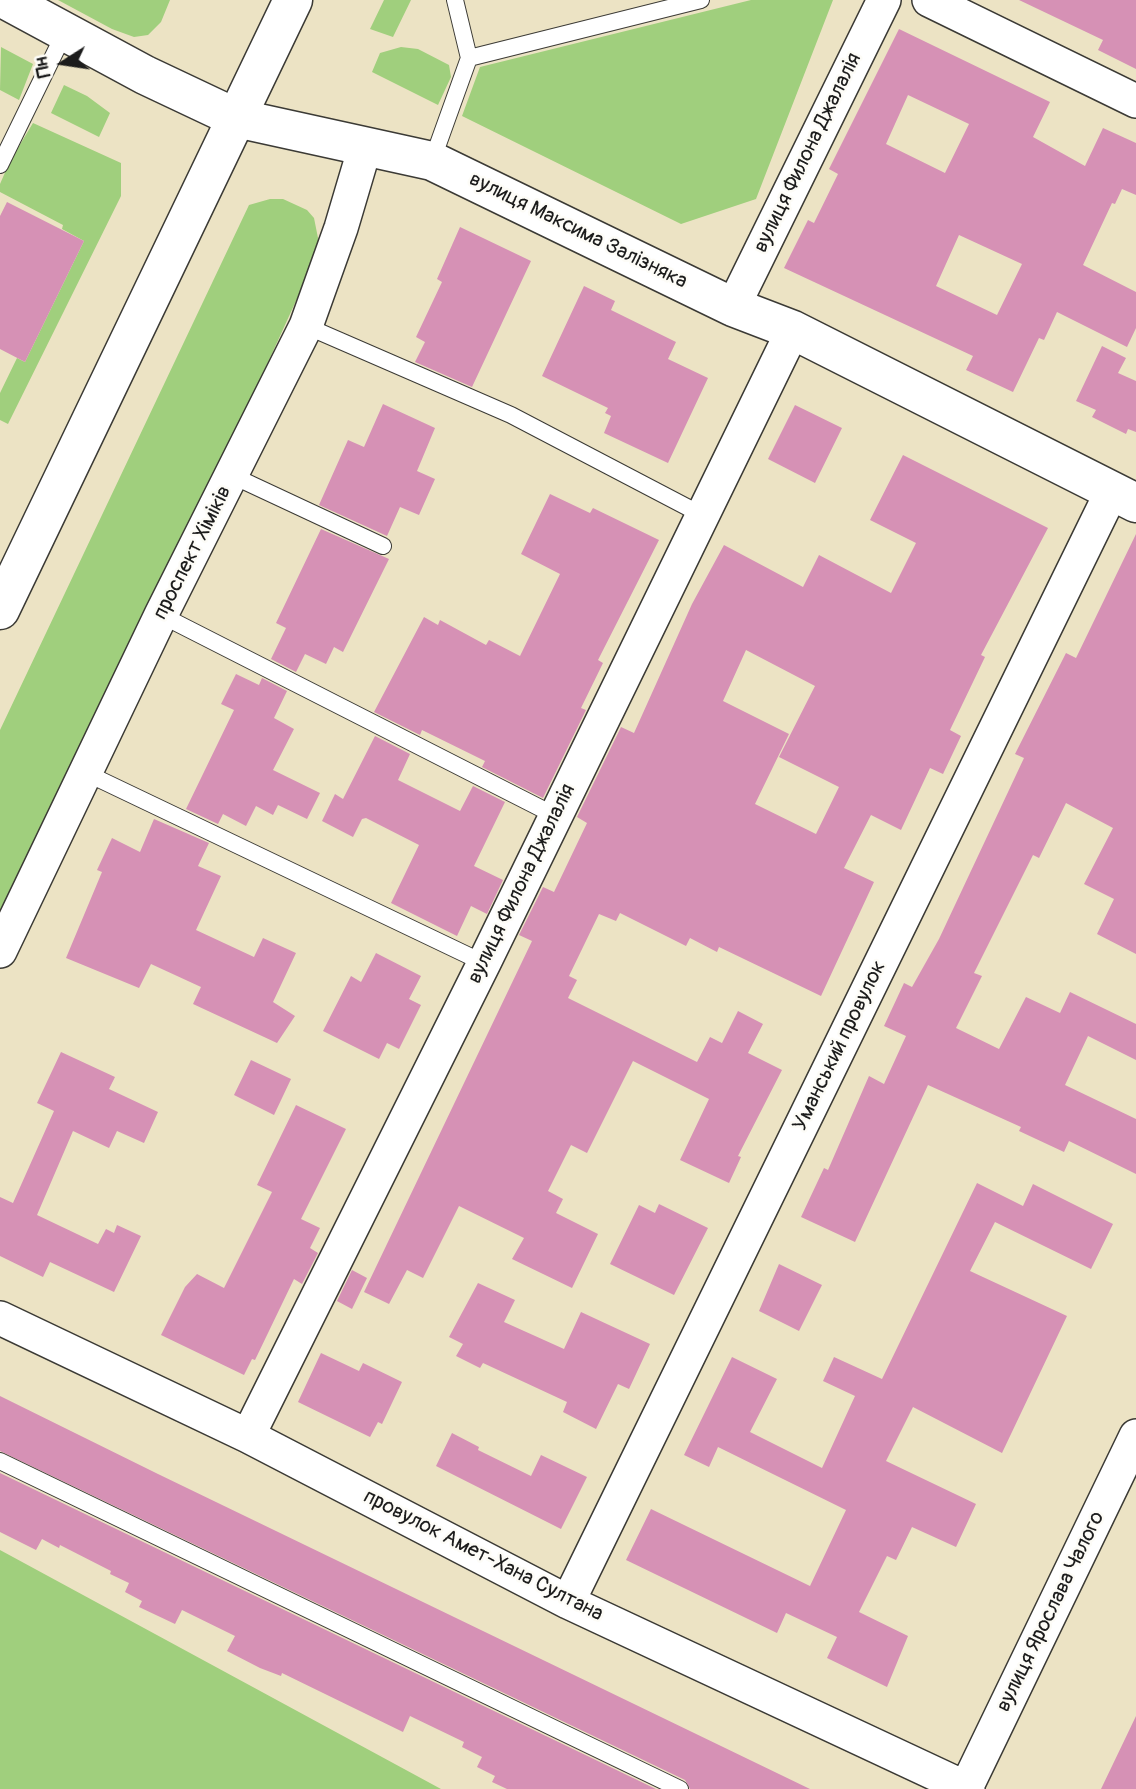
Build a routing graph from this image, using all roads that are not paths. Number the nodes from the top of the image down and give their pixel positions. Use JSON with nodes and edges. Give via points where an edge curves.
{"nodes":[{"id":1,"x":6,"y":0,"type":"edge"},
{"id":2,"x":293,"y":0,"type":"edge"},
{"id":3,"x":455,"y":0,"type":"edge"},
{"id":4,"x":701,"y":0,"type":"edge"},
{"id":5,"x":884,"y":0,"type":"edge"},
{"id":6,"x":929,"y":0,"type":"edge"},
{"id":7,"x":65,"y":32,"type":"junction"},
{"id":8,"x":469,"y":58,"type":"junction"},
{"id":9,"x":1136,"y":101,"type":"edge"},
{"id":10,"x":236,"y":118,"type":"junction"},
{"id":11,"x":365,"y":147,"type":"junction"},
{"id":12,"x":432,"y":161,"type":"junction"},
{"id":13,"x":0,"y":165,"type":"edge"},
{"id":14,"x":733,"y":307,"type":"junction"},
{"id":15,"x":306,"y":326,"type":"junction"},
{"id":16,"x":793,"y":330,"type":"junction"},
{"id":17,"x":231,"y":475,"type":"junction"},
{"id":18,"x":1124,"y":497,"type":"edge"},
{"id":19,"x":704,"y":516,"type":"junction"},
{"id":20,"x":383,"y":546,"type":"dead end"},
{"id":21,"x":0,"y":610,"type":"edge"},
{"id":22,"x":161,"y":615,"type":"junction"},
{"id":23,"x":84,"y":772,"type":"junction"},
{"id":24,"x":554,"y":815,"type":"junction"},
{"id":25,"x":0,"y":951,"type":"edge"},
{"id":26,"x":484,"y":963,"type":"junction"},
{"id":27,"x":0,"y":1318,"type":"edge"},
{"id":28,"x":248,"y":1436,"type":"junction"},
{"id":29,"x":1136,"y":1436,"type":"edge"},
{"id":30,"x":0,"y":1461,"type":"edge"},
{"id":31,"x":568,"y":1602,"type":"junction"},
{"id":32,"x":967,"y":1788,"type":"edge"},
{"id":33,"x":680,"y":1789,"type":"edge"}],
"edges":[{"from":1,"to":7,"type":"street","name":"вулиця Максима Залізняка"},
{"from":2,"to":10,"type":"street"},
{"from":3,"to":8,"type":"lane"},
{"from":4,"to":8,"type":"lane"},
{"from":5,"to":14,"type":"street","name":"вулиця Филона Джалалія"},
{"from":6,"to":9,"type":"street"},
{"from":7,"to":10,"type":"street","name":"вулиця Максима Залізняка"},
{"from":7,"to":13,"type":"lane"},
{"from":8,"to":12,"type":"lane"},
{"from":10,"to":11,"type":"street","name":"вулиця Максима Залізняка"},
{"from":10,"to":21,"type":"street"},
{"from":11,"to":12,"type":"street","name":"вулиця Максима Залізняка"},
{"from":11,"to":15,"type":"street","name":"проспект Хіміків"},
{"from":12,"to":14,"type":"street","name":"вулиця Максима Залізняка"},
{"from":14,"to":16,"type":"street","name":"вулиця Максима Залізняка"},
{"from":15,"to":17,"type":"street","name":"проспект Хіміків"},
{"from":15,"to":19,"type":"lane","via":[[512,415]]},
{"from":16,"to":18,"type":"street","name":"вулиця Максима Залізняка"},
{"from":16,"to":19,"type":"street","name":"вулиця Филона Джалалія"},
{"from":17,"to":20,"type":"lane"},
{"from":17,"to":22,"type":"street","name":"проспект Хіміків"},
{"from":18,"to":31,"type":"street","name":"Уманський провулок"},
{"from":19,"to":24,"type":"street","name":"вулиця Филона Джалалія"},
{"from":22,"to":23,"type":"street","name":"проспект Хіміків"},
{"from":22,"to":24,"type":"lane"},
{"from":23,"to":25,"type":"street","name":"проспект Хіміків"},
{"from":23,"to":26,"type":"lane"},
{"from":24,"to":26,"type":"street","name":"вулиця Филона Джалалія"},
{"from":26,"to":28,"type":"street","name":"вулиця Филона Джалалія"},
{"from":27,"to":28,"type":"street","name":"провулок Амет-Хана Султана"},
{"from":28,"to":31,"type":"street","name":"провулок Амет-Хана Султана"},
{"from":29,"to":32,"type":"street","name":"вулиця Ярослава Чалого"},
{"from":30,"to":33,"type":"lane"},
{"from":31,"to":32,"type":"street","name":"провулок Амет-Хана Султана"}]}
